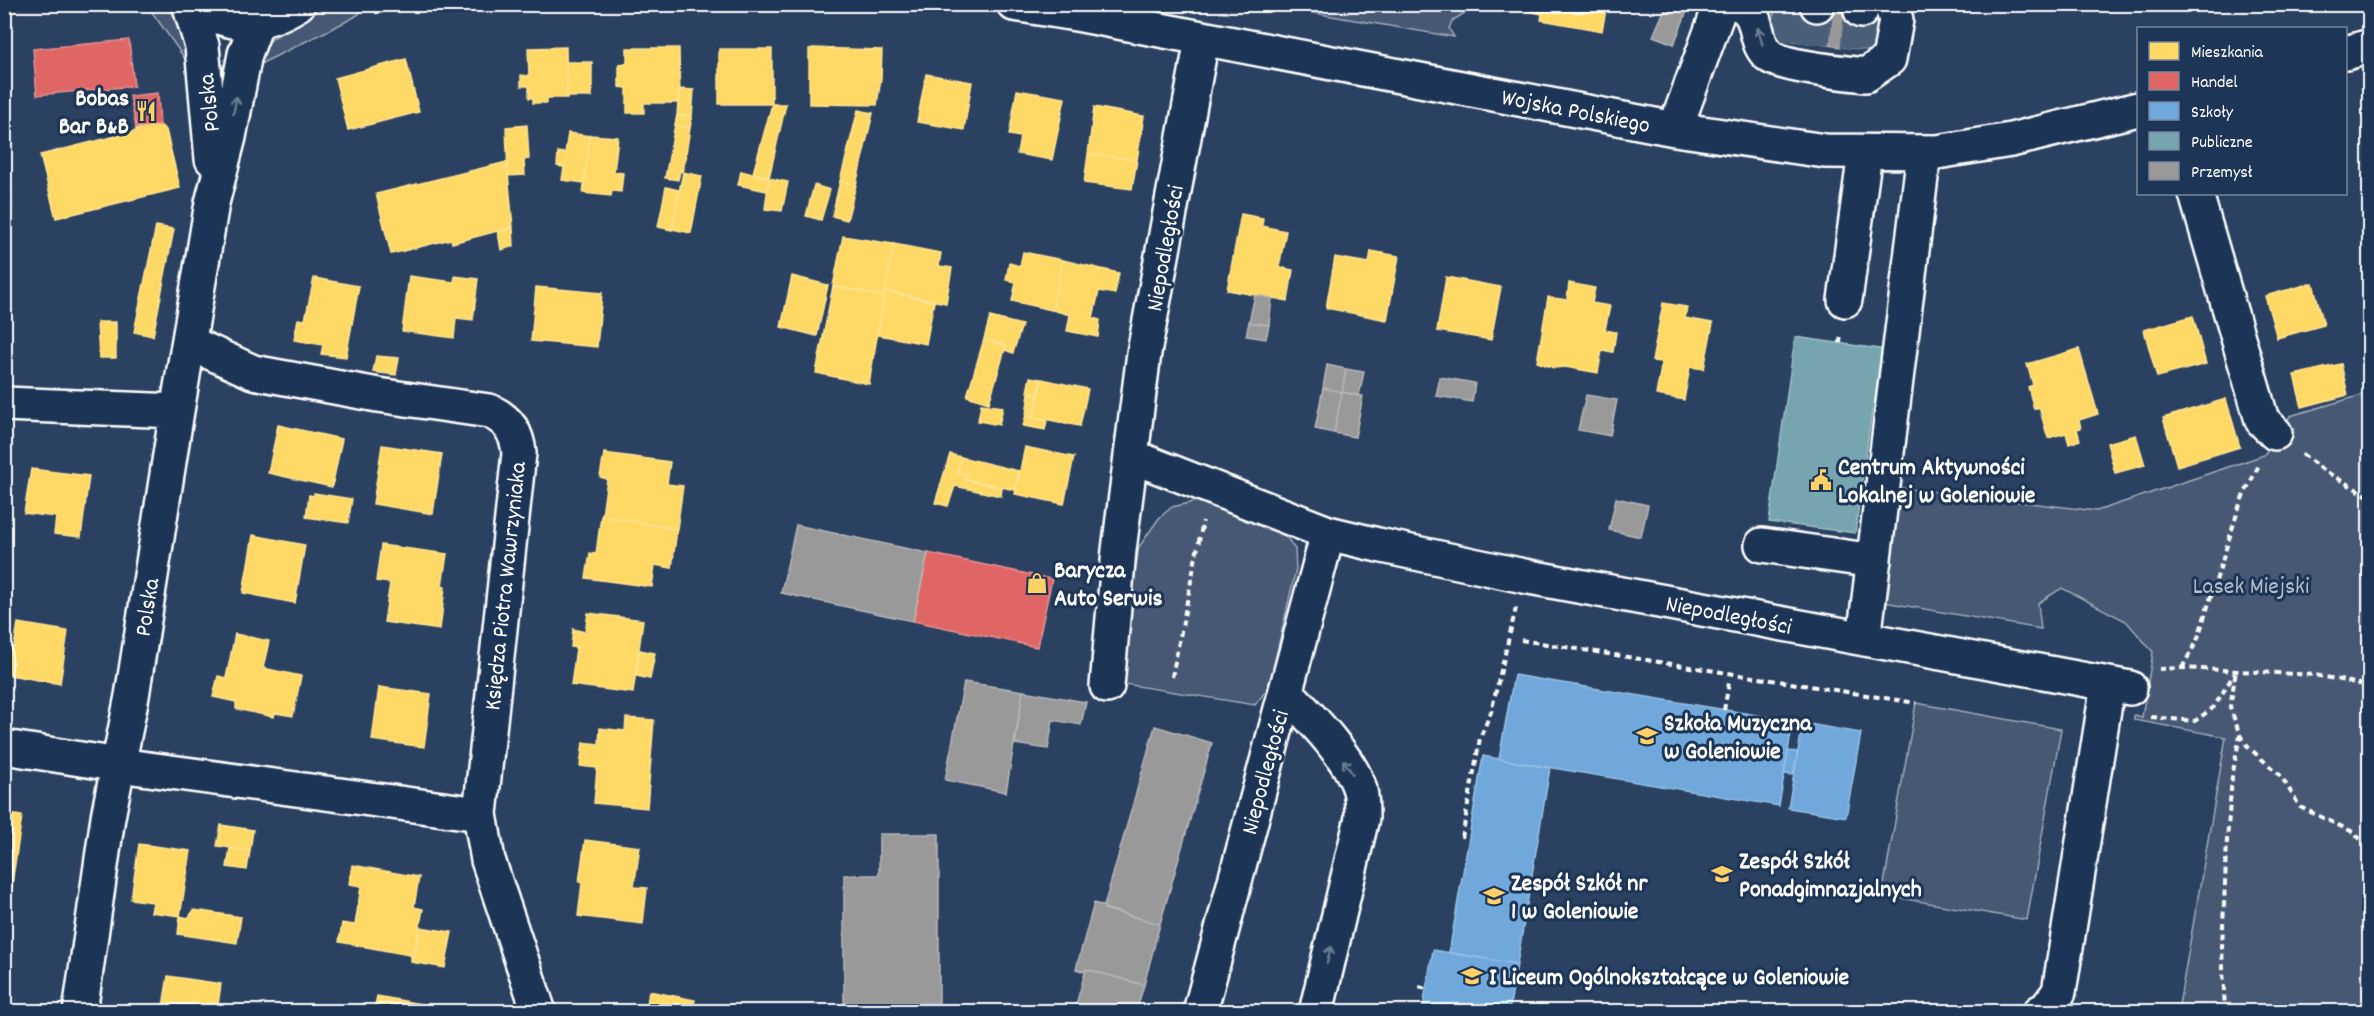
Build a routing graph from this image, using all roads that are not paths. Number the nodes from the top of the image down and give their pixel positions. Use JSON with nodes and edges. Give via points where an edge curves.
{"nodes":[{"id":1,"x":189,"y":4,"type":"edge"},
{"id":2,"x":196,"y":4,"type":"edge"},
{"id":3,"x":298,"y":4,"type":"edge"},
{"id":4,"x":1014,"y":4,"type":"edge"},
{"id":5,"x":1721,"y":4,"type":"edge"},
{"id":6,"x":1739,"y":4,"type":"edge"},
{"id":7,"x":1872,"y":7,"type":"edge"},
{"id":8,"x":257,"y":22,"type":"junction"},
{"id":9,"x":1202,"y":40,"type":"junction"},
{"id":10,"x":2370,"y":46,"type":"edge"},
{"id":11,"x":2347,"y":53,"type":"edge"},
{"id":12,"x":2137,"y":109,"type":"edge"},
{"id":13,"x":1675,"y":129,"type":"junction"},
{"id":14,"x":1865,"y":153,"type":"junction"},
{"id":15,"x":1924,"y":153,"type":"junction"},
{"id":16,"x":2196,"y":195,"type":"edge"},
{"id":17,"x":212,"y":203,"type":"junction"},
{"id":18,"x":1845,"y":300,"type":"dead end"},
{"id":19,"x":190,"y":343,"type":"junction"},
{"id":20,"x":4,"y":404,"type":"edge"},
{"id":21,"x":177,"y":411,"type":"junction"},
{"id":22,"x":2275,"y":433,"type":"road end"},
{"id":23,"x":1131,"y":456,"type":"junction"},
{"id":24,"x":1328,"y":533,"type":"junction"},
{"id":25,"x":1762,"y":545,"type":"dead end"},
{"id":26,"x":1874,"y":561,"type":"junction"},
{"id":27,"x":1864,"y":639,"type":"junction"},
{"id":28,"x":1107,"y":686,"type":"dead end"},
{"id":29,"x":1286,"y":692,"type":"junction"},
{"id":30,"x":4,"y":747,"type":"edge"},
{"id":31,"x":118,"y":765,"type":"junction"},
{"id":32,"x":480,"y":814,"type":"junction"},
{"id":33,"x":80,"y":1011,"type":"edge"},
{"id":34,"x":539,"y":1011,"type":"edge"},
{"id":35,"x":1200,"y":1011,"type":"edge"},
{"id":36,"x":1316,"y":1011,"type":"edge"},
{"id":37,"x":2040,"y":1011,"type":"edge"}],
"edges":[{"from":1,"to":17,"type":"street","name":"Polska","via":[[202,46],[207,86]]},
{"from":2,"to":8,"type":"street","via":[[232,22]]},
{"from":3,"to":8,"type":"street","via":[[280,16]]},
{"from":4,"to":9,"type":"street","name":"Wojska Polskiego"},
{"from":5,"to":13,"type":"street"},
{"from":7,"to":6,"type":"street","one_way":true,"via":[[1896,20],[1889,59],[1866,75],[1855,61],[1800,53],[1770,57],[1759,41],[1756,21]]},
{"from":17,"to":8,"type":"street","name":"Polska","one_way":true,"via":[[245,54]]},
{"from":9,"to":13,"type":"street","name":"Wojska Polskiego"},
{"from":9,"to":23,"type":"street","name":"Niepodległości","via":[[1144,353]]},
{"from":10,"to":11,"type":"street"},
{"from":12,"to":15,"type":"street","name":"Wojska Polskiego","via":[[2011,140]]},
{"from":13,"to":14,"type":"street","name":"Wojska Polskiego","via":[[1791,147]]},
{"from":14,"to":15,"type":"street","name":"Wojska Polskiego"},
{"from":14,"to":18,"type":"street"},
{"from":15,"to":26,"type":"street"},
{"from":16,"to":22,"type":"street","via":[[2262,420]]},
{"from":17,"to":19,"type":"street","name":"Polska"},
{"from":19,"to":21,"type":"street","name":"Polska"},
{"from":19,"to":32,"type":"street","name":"Księdza Piotra Wawrzyniaka","via":[[253,372],[489,411],[508,423],[519,453]]},
{"from":20,"to":21,"type":"street"},
{"from":21,"to":31,"type":"street","name":"Polska"},
{"from":23,"to":24,"type":"street","name":"Niepodległości"},
{"from":23,"to":28,"type":"street","name":"Niepodległości"},
{"from":24,"to":27,"type":"street","name":"Niepodległości","via":[[1524,576]]},
{"from":24,"to":29,"type":"street","name":"Niepodległości"},
{"from":25,"to":26,"type":"street"},
{"from":26,"to":27,"type":"street"},
{"from":27,"to":37,"type":"street","name":"Niepodległości","via":[[2130,680],[2059,992]]},
{"from":29,"to":35,"type":"street","name":"Niepodległości"},
{"from":36,"to":29,"type":"street","one_way":true,"via":[[1362,818],[1360,790],[1327,737]]},
{"from":30,"to":31,"type":"street"},
{"from":31,"to":32,"type":"street"},
{"from":31,"to":33,"type":"street","name":"Polska"},
{"from":32,"to":34,"type":"street","name":"Księdza Piotra Wawrzyniaka","via":[[492,870]]}]}
